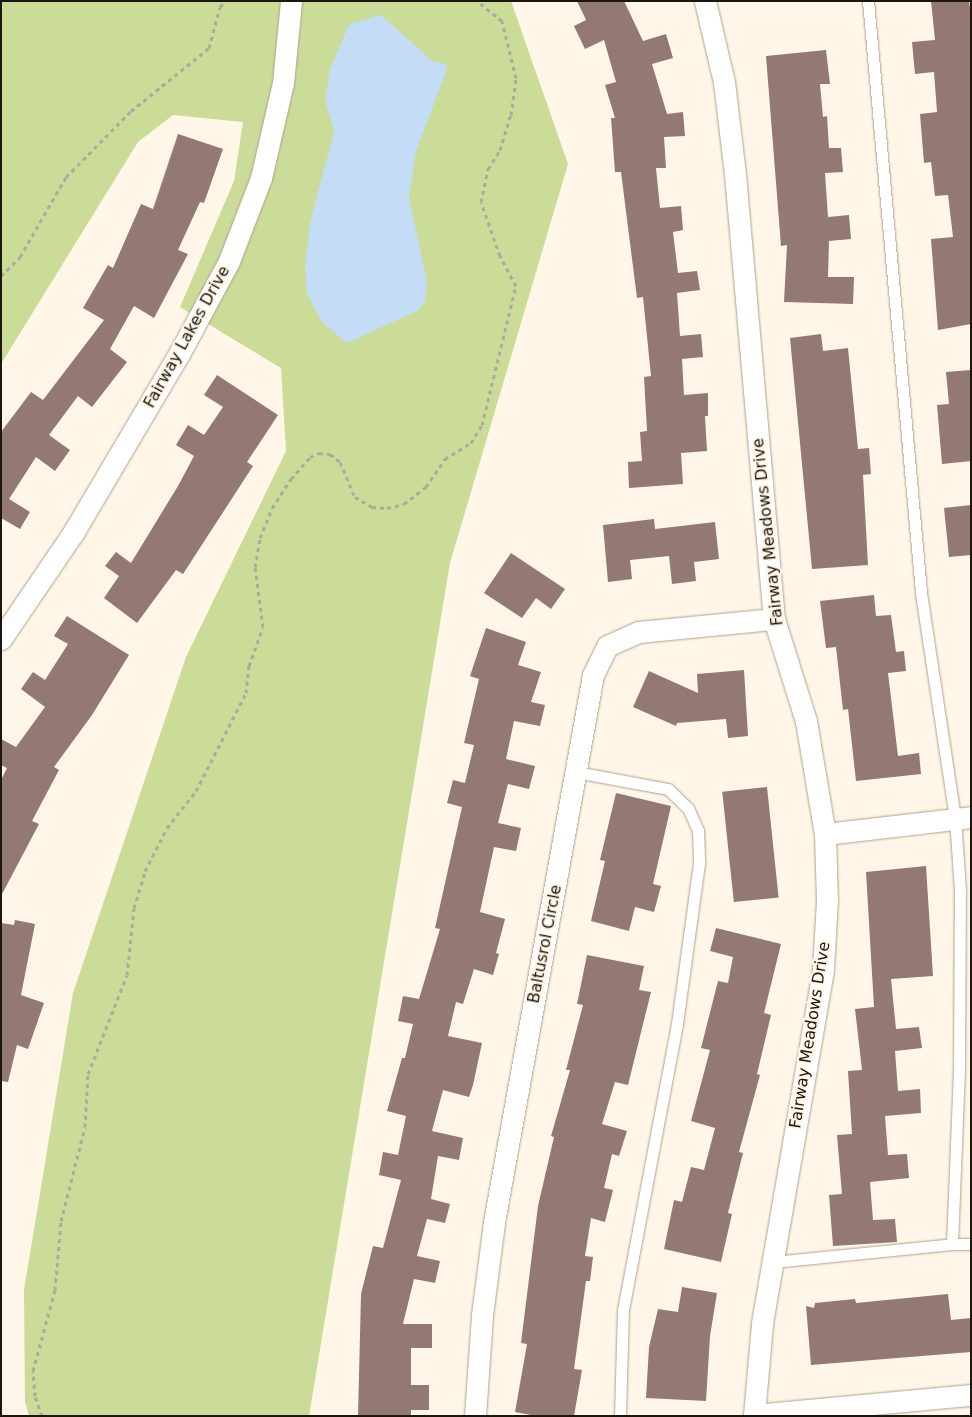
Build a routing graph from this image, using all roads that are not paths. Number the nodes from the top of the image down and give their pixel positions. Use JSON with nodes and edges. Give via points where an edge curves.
{"nodes":[{"id":1,"x":291,"y":1,"type":"edge"},
{"id":2,"x":705,"y":1,"type":"edge"},
{"id":3,"x":868,"y":1,"type":"edge"},
{"id":4,"x":774,"y":619,"type":"junction"},
{"id":5,"x":1,"y":640,"type":"edge"},
{"id":6,"x":576,"y":772,"type":"junction"},
{"id":7,"x":963,"y":817,"type":"edge"},
{"id":8,"x":825,"y":834,"type":"junction"},
{"id":9,"x":952,"y":1244,"type":"junction"},
{"id":10,"x":971,"y":1244,"type":"edge"},
{"id":11,"x":773,"y":1262,"type":"junction"},
{"id":12,"x":971,"y":1395,"type":"edge"},
{"id":13,"x":475,"y":1416,"type":"edge"},
{"id":14,"x":620,"y":1416,"type":"edge"},
{"id":15,"x":754,"y":1416,"type":"edge"}],
"edges":[{"from":1,"to":5,"type":"street","name":"Fairway Lakes Drive","via":[[283,82],[263,168],[229,260],[180,354],[73,533]]},
{"from":2,"to":4,"type":"street","name":"Fairway Meadows Drive","via":[[724,82],[735,174]]},
{"from":3,"to":7,"type":"lane","via":[[921,592]]},
{"from":4,"to":6,"type":"street","name":"Baltusrol Circle","via":[[638,632],[606,646],[593,675]]},
{"from":4,"to":8,"type":"street","name":"Fairway Meadows Drive","via":[[806,721]]},
{"from":6,"to":13,"type":"street","name":"Baltusrol Circle","via":[[494,1222],[482,1315]]},
{"from":6,"to":14,"type":"lane","via":[[668,789],[688,808],[698,830],[699,863],[678,1024],[623,1308]]},
{"from":7,"to":8,"type":"street"},
{"from":7,"to":9,"type":"lane"},
{"from":8,"to":11,"type":"street","name":"Fairway Meadows Drive","via":[[827,900],[823,970]]},
{"from":9,"to":10,"type":"lane"},
{"from":9,"to":11,"type":"lane"},
{"from":11,"to":15,"type":"street","name":"Fairway Meadows Drive","via":[[756,1367]]},
{"from":12,"to":15,"type":"street"}]}
